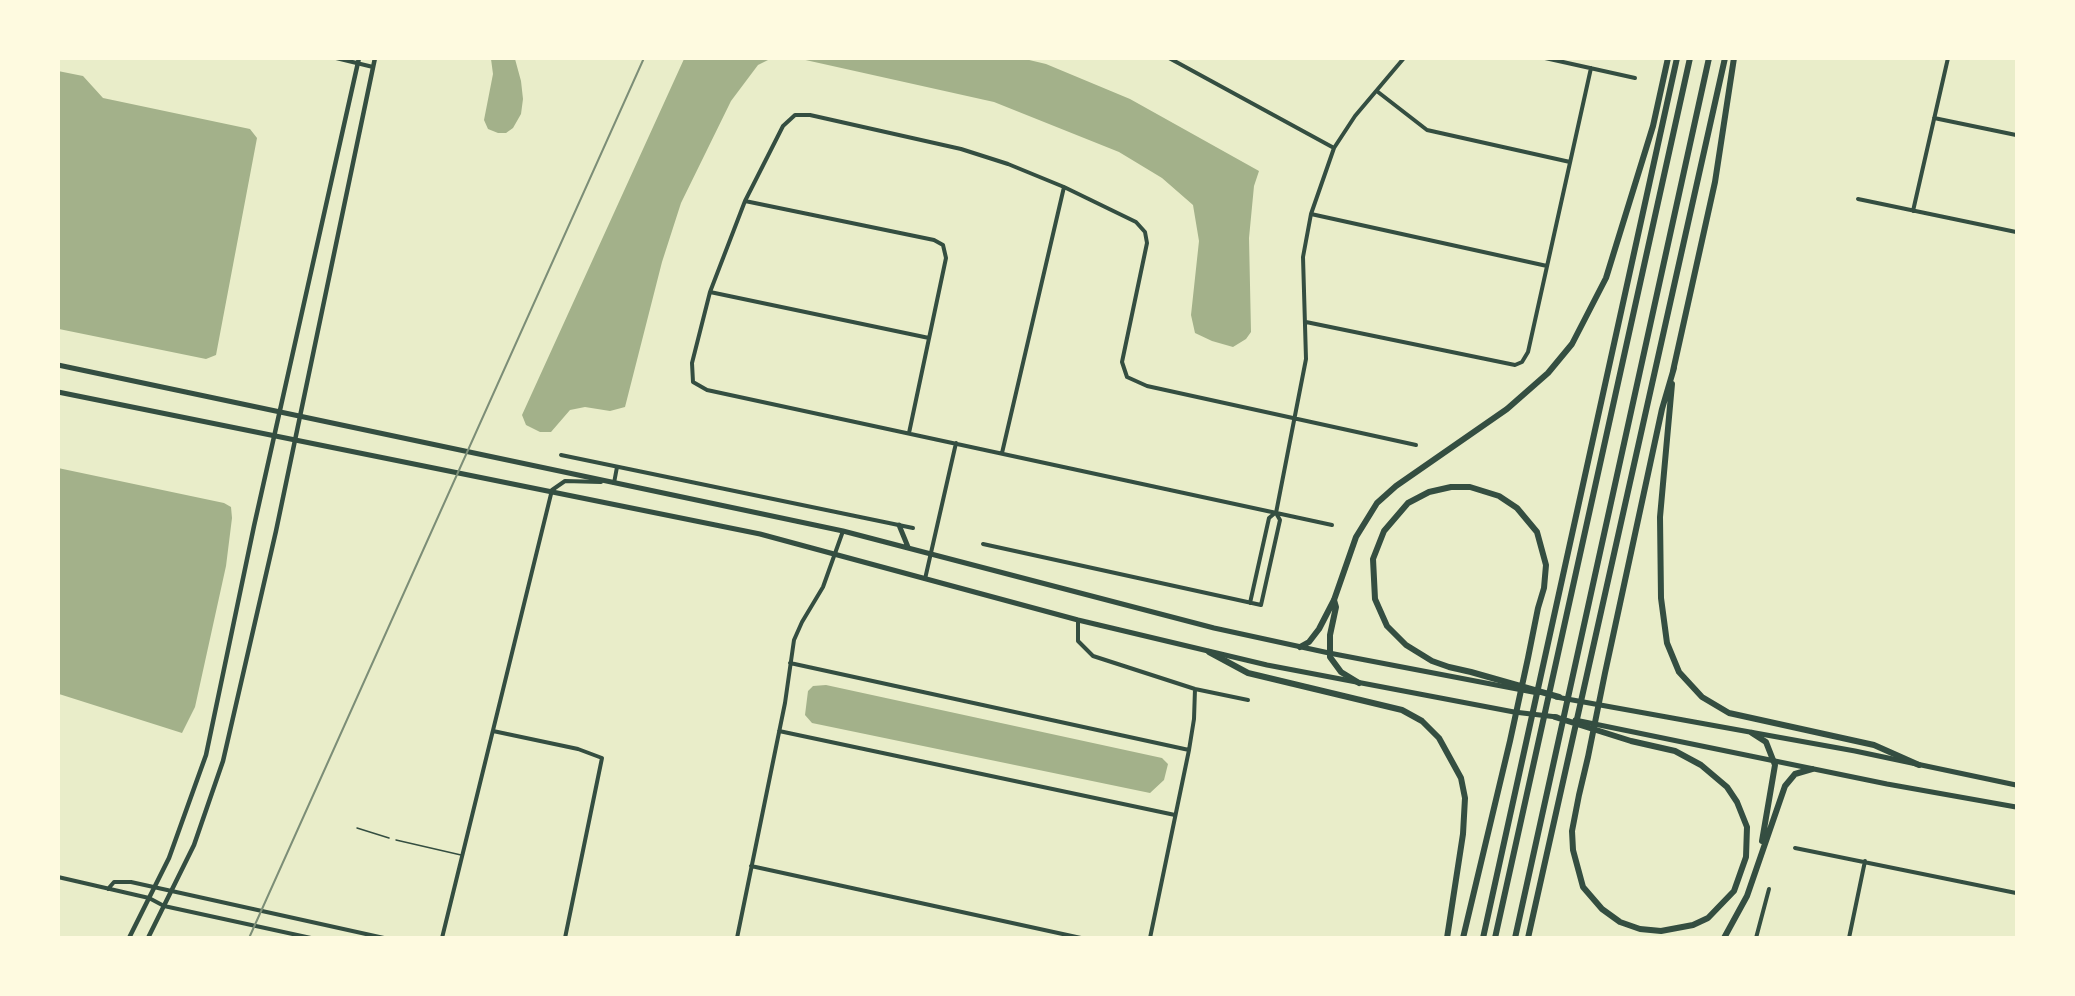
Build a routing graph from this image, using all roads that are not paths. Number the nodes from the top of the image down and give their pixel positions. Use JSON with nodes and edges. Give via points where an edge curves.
{"nodes":[{"id":1,"x":336,"y":58,"type":"edge"},
{"id":2,"x":375,"y":58,"type":"edge"},
{"id":3,"x":1169,"y":58,"type":"edge"},
{"id":4,"x":1404,"y":58,"type":"edge"},
{"id":5,"x":1545,"y":58,"type":"edge"},
{"id":6,"x":1668,"y":58,"type":"edge"},
{"id":7,"x":1677,"y":58,"type":"edge"},
{"id":8,"x":1690,"y":58,"type":"edge"},
{"id":9,"x":1709,"y":58,"type":"edge"},
{"id":10,"x":1725,"y":58,"type":"edge"},
{"id":11,"x":1734,"y":58,"type":"edge"},
{"id":12,"x":1948,"y":58,"type":"edge"},
{"id":13,"x":359,"y":61,"type":"edge"},
{"id":14,"x":373,"y":67,"type":"junction"},
{"id":15,"x":1591,"y":68,"type":"junction"},
{"id":16,"x":1635,"y":78,"type":"dead end"},
{"id":17,"x":1378,"y":92,"type":"junction"},
{"id":18,"x":1935,"y":117,"type":"junction"},
{"id":19,"x":2016,"y":135,"type":"edge"},
{"id":20,"x":1334,"y":148,"type":"junction"},
{"id":21,"x":1570,"y":162,"type":"junction"},
{"id":22,"x":1065,"y":187,"type":"junction"},
{"id":23,"x":1858,"y":199,"type":"dead end"},
{"id":24,"x":745,"y":201,"type":"junction"},
{"id":25,"x":1913,"y":211,"type":"junction"},
{"id":26,"x":1311,"y":214,"type":"junction"},
{"id":27,"x":2016,"y":232,"type":"edge"},
{"id":28,"x":1547,"y":266,"type":"junction"},
{"id":29,"x":710,"y":292,"type":"junction"},
{"id":30,"x":1306,"y":322,"type":"junction"},
{"id":31,"x":929,"y":338,"type":"junction"},
{"id":32,"x":58,"y":365,"type":"edge"},
{"id":33,"x":1674,"y":368,"type":"junction"},
{"id":34,"x":58,"y":392,"type":"edge"},
{"id":35,"x":280,"y":411,"type":"junction"},
{"id":36,"x":298,"y":415,"type":"junction"},
{"id":37,"x":1295,"y":419,"type":"junction"},
{"id":38,"x":909,"y":433,"type":"junction"},
{"id":39,"x":274,"y":436,"type":"junction"},
{"id":40,"x":293,"y":440,"type":"junction"},
{"id":41,"x":956,"y":443,"type":"junction"},
{"id":42,"x":1416,"y":445,"type":"dead end"},
{"id":43,"x":1002,"y":453,"type":"junction"},
{"id":44,"x":561,"y":455,"type":"dead end"},
{"id":45,"x":617,"y":467,"type":"junction"},
{"id":46,"x":607,"y":482,"type":"junction"},
{"id":47,"x":614,"y":483,"type":"junction"},
{"id":48,"x":552,"y":490,"type":"junction"},
{"id":49,"x":1276,"y":513,"type":"junction"},
{"id":50,"x":899,"y":525,"type":"junction"},
{"id":51,"x":1332,"y":525,"type":"dead end"},
{"id":52,"x":913,"y":528,"type":"dead end"},
{"id":53,"x":843,"y":531,"type":"junction"},
{"id":54,"x":983,"y":544,"type":"dead end"},
{"id":55,"x":908,"y":547,"type":"junction"},
{"id":56,"x":931,"y":553,"type":"junction"},
{"id":57,"x":836,"y":554,"type":"junction"},
{"id":58,"x":925,"y":579,"type":"junction"},
{"id":59,"x":1334,"y":600,"type":"junction"},
{"id":60,"x":1250,"y":603,"type":"junction"},
{"id":61,"x":1078,"y":620,"type":"junction"},
{"id":62,"x":1300,"y":647,"type":"junction"},
{"id":63,"x":1209,"y":652,"type":"junction"},
{"id":64,"x":1329,"y":653,"type":"junction"},
{"id":65,"x":790,"y":663,"type":"junction"},
{"id":66,"x":1359,"y":683,"type":"junction"},
{"id":67,"x":1195,"y":690,"type":"junction"},
{"id":68,"x":1560,"y":697,"type":"junction"},
{"id":69,"x":1248,"y":700,"type":"dead end"},
{"id":70,"x":1556,"y":717,"type":"junction"},
{"id":71,"x":493,"y":731,"type":"junction"},
{"id":72,"x":779,"y":731,"type":"junction"},
{"id":73,"x":1752,"y":733,"type":"junction"},
{"id":74,"x":1189,"y":750,"type":"junction"},
{"id":75,"x":1774,"y":761,"type":"junction"},
{"id":76,"x":1919,"y":765,"type":"junction"},
{"id":77,"x":1812,"y":769,"type":"junction"},
{"id":78,"x":2016,"y":785,"type":"edge"},
{"id":79,"x":2016,"y":807,"type":"edge"},
{"id":80,"x":1175,"y":815,"type":"junction"},
{"id":81,"x":357,"y":828,"type":"dead end"},
{"id":82,"x":389,"y":838,"type":"dead end"},
{"id":83,"x":396,"y":840,"type":"dead end"},
{"id":84,"x":1795,"y":848,"type":"dead end"},
{"id":85,"x":1761,"y":850,"type":"junction"},
{"id":86,"x":462,"y":855,"type":"junction"},
{"id":87,"x":1865,"y":861,"type":"junction"},
{"id":88,"x":751,"y":866,"type":"junction"},
{"id":89,"x":58,"y":877,"type":"edge"},
{"id":90,"x":154,"y":887,"type":"junction"},
{"id":91,"x":108,"y":889,"type":"junction"},
{"id":92,"x":1769,"y":889,"type":"dead end"},
{"id":93,"x":171,"y":892,"type":"junction"},
{"id":94,"x":2016,"y":893,"type":"edge"},
{"id":95,"x":149,"y":898,"type":"junction"},
{"id":96,"x":164,"y":906,"type":"junction"},
{"id":97,"x":129,"y":938,"type":"edge"},
{"id":98,"x":148,"y":938,"type":"edge"},
{"id":99,"x":311,"y":938,"type":"edge"},
{"id":100,"x":384,"y":938,"type":"edge"},
{"id":101,"x":442,"y":938,"type":"edge"},
{"id":102,"x":566,"y":938,"type":"edge"},
{"id":103,"x":737,"y":938,"type":"edge"},
{"id":104,"x":1081,"y":938,"type":"edge"},
{"id":105,"x":1149,"y":938,"type":"edge"},
{"id":106,"x":1447,"y":938,"type":"edge"},
{"id":107,"x":1463,"y":938,"type":"edge"},
{"id":108,"x":1483,"y":938,"type":"edge"},
{"id":109,"x":1495,"y":938,"type":"edge"},
{"id":110,"x":1515,"y":938,"type":"edge"},
{"id":111,"x":1528,"y":938,"type":"edge"},
{"id":112,"x":1724,"y":938,"type":"edge"},
{"id":113,"x":1756,"y":938,"type":"edge"},
{"id":114,"x":1849,"y":938,"type":"edge"}],
"edges":[{"from":1,"to":13,"type":"street"},
{"from":2,"to":14,"type":"street"},
{"from":3,"to":20,"type":"street"},
{"from":4,"to":17,"type":"street"},
{"from":5,"to":15,"type":"street"},
{"from":6,"to":59,"type":"highway","via":[[1653,126],[1606,278],[1582,327],[1534,387],[1377,503],[1356,537]]},
{"from":7,"to":108,"type":"highway"},
{"from":8,"to":109,"type":"highway"},
{"from":9,"to":110,"type":"highway"},
{"from":10,"to":111,"type":"highway"},
{"from":11,"to":33,"type":"highway","via":[[1714,182]]},
{"from":12,"to":18,"type":"street"},
{"from":13,"to":14,"type":"street"},
{"from":13,"to":35,"type":"street"},
{"from":14,"to":36,"type":"street"},
{"from":15,"to":16,"type":"street"},
{"from":15,"to":21,"type":"street"},
{"from":17,"to":20,"type":"street","via":[[1355,116]]},
{"from":17,"to":21,"type":"street","via":[[1427,130]]},
{"from":18,"to":19,"type":"street"},
{"from":18,"to":25,"type":"street"},
{"from":20,"to":26,"type":"street"},
{"from":21,"to":28,"type":"street"},
{"from":22,"to":24,"type":"street","via":[[961,149],[810,115],[795,115],[783,126]]},
{"from":22,"to":37,"type":"street","via":[[1136,222],[1145,232],[1147,243],[1122,362],[1127,377],[1147,386]]},
{"from":22,"to":43,"type":"street"},
{"from":23,"to":25,"type":"street"},
{"from":24,"to":29,"type":"street"},
{"from":24,"to":31,"type":"street","via":[[943,245],[946,258]]},
{"from":25,"to":27,"type":"street"},
{"from":26,"to":28,"type":"street"},
{"from":26,"to":30,"type":"street","via":[[1304,257]]},
{"from":28,"to":30,"type":"street","via":[[1528,352],[1515,365]]},
{"from":29,"to":31,"type":"street"},
{"from":29,"to":38,"type":"street","via":[[692,363],[693,381],[707,390]]},
{"from":30,"to":37,"type":"street","via":[[1306,359]]},
{"from":31,"to":38,"type":"street"},
{"from":32,"to":35,"type":"main road"},
{"from":33,"to":70,"type":"highway","via":[[1662,409],[1605,673],[1588,757],[1572,831],[1576,870],[1589,896],[1616,920],[1651,931],[1670,931],[1708,918],[1734,891],[1746,857],[1747,827],[1727,787],[1683,754]]},
{"from":33,"to":76,"type":"highway","via":[[1660,517],[1661,607],[1667,643],[1679,672],[1702,697],[1729,713],[1874,745]]},
{"from":34,"to":39,"type":"main road"},
{"from":35,"to":36,"type":"main road"},
{"from":35,"to":39,"type":"street"},
{"from":36,"to":40,"type":"street"},
{"from":36,"to":46,"type":"main road"},
{"from":37,"to":42,"type":"street"},
{"from":37,"to":49,"type":"street"},
{"from":38,"to":41,"type":"street"},
{"from":39,"to":40,"type":"main road"},
{"from":39,"to":90,"type":"street","via":[[206,755],[190,805]]},
{"from":40,"to":48,"type":"main road"},
{"from":40,"to":93,"type":"street","via":[[223,761],[194,845]]},
{"from":41,"to":43,"type":"street"},
{"from":41,"to":56,"type":"street"},
{"from":43,"to":49,"type":"street"},
{"from":44,"to":45,"type":"street"},
{"from":45,"to":47,"type":"street"},
{"from":45,"to":50,"type":"street"},
{"from":46,"to":47,"type":"main road"},
{"from":46,"to":48,"type":"street","via":[[565,481]]},
{"from":47,"to":53,"type":"main road"},
{"from":48,"to":57,"type":"main road"},
{"from":48,"to":71,"type":"street"},
{"from":49,"to":51,"type":"street"},
{"from":49,"to":60,"type":"street","via":[[1269,518]]},
{"from":49,"to":60,"type":"street","via":[[1280,520],[1261,605]]},
{"from":50,"to":52,"type":"street"},
{"from":50,"to":55,"type":"main road"},
{"from":53,"to":55,"type":"main road"},
{"from":53,"to":57,"type":"street"},
{"from":54,"to":60,"type":"street"},
{"from":55,"to":56,"type":"main road"},
{"from":56,"to":58,"type":"street"},
{"from":56,"to":62,"type":"main road","via":[[1169,617]]},
{"from":57,"to":58,"type":"main road"},
{"from":57,"to":65,"type":"street","via":[[823,587],[797,631]]},
{"from":58,"to":61,"type":"main road"},
{"from":59,"to":62,"type":"highway","via":[[1316,634]]},
{"from":59,"to":64,"type":"highway"},
{"from":61,"to":63,"type":"main road"},
{"from":61,"to":67,"type":"street","via":[[1078,641],[1093,656]]},
{"from":62,"to":64,"type":"main road"},
{"from":63,"to":66,"type":"main road"},
{"from":63,"to":106,"type":"highway","via":[[1248,673],[1402,710],[1422,721],[1439,738],[1461,778],[1465,798]]},
{"from":64,"to":66,"type":"highway","via":[[1338,670]]},
{"from":64,"to":68,"type":"main road"},
{"from":65,"to":72,"type":"street"},
{"from":65,"to":74,"type":"street"},
{"from":66,"to":70,"type":"main road"},
{"from":67,"to":69,"type":"street"},
{"from":67,"to":74,"type":"street"},
{"from":68,"to":73,"type":"main road"},
{"from":68,"to":107,"type":"highway","via":[[1432,661],[1406,645],[1387,626],[1373,588],[1373,559],[1384,531],[1408,503],[1440,489],[1470,487],[1490,492],[1509,502],[1532,524],[1540,540],[1546,571],[1528,658],[1510,741]]},
{"from":70,"to":75,"type":"main road"},
{"from":71,"to":86,"type":"street"},
{"from":71,"to":102,"type":"street","via":[[602,758]]},
{"from":72,"to":80,"type":"street"},
{"from":72,"to":88,"type":"street"},
{"from":73,"to":75,"type":"highway","via":[[1766,742]]},
{"from":73,"to":76,"type":"main road"},
{"from":74,"to":80,"type":"street"},
{"from":75,"to":77,"type":"main road"},
{"from":75,"to":85,"type":"highway"},
{"from":76,"to":78,"type":"main road"},
{"from":77,"to":79,"type":"main road"},
{"from":77,"to":85,"type":"highway","via":[[1798,772],[1788,781]]},
{"from":80,"to":105,"type":"street"},
{"from":81,"to":82,"type":"lane"},
{"from":83,"to":86,"type":"lane"},
{"from":84,"to":87,"type":"street"},
{"from":85,"to":112,"type":"highway","via":[[1747,896]]},
{"from":86,"to":101,"type":"street"},
{"from":87,"to":94,"type":"street"},
{"from":87,"to":114,"type":"street"},
{"from":88,"to":103,"type":"street"},
{"from":88,"to":104,"type":"street"},
{"from":89,"to":91,"type":"street"},
{"from":90,"to":91,"type":"street","via":[[114,882]]},
{"from":90,"to":93,"type":"street"},
{"from":90,"to":95,"type":"street"},
{"from":91,"to":95,"type":"street"},
{"from":92,"to":113,"type":"street"},
{"from":93,"to":96,"type":"street"},
{"from":93,"to":100,"type":"street"},
{"from":95,"to":96,"type":"street"},
{"from":95,"to":97,"type":"street"},
{"from":96,"to":98,"type":"street"},
{"from":96,"to":99,"type":"street"}]}
